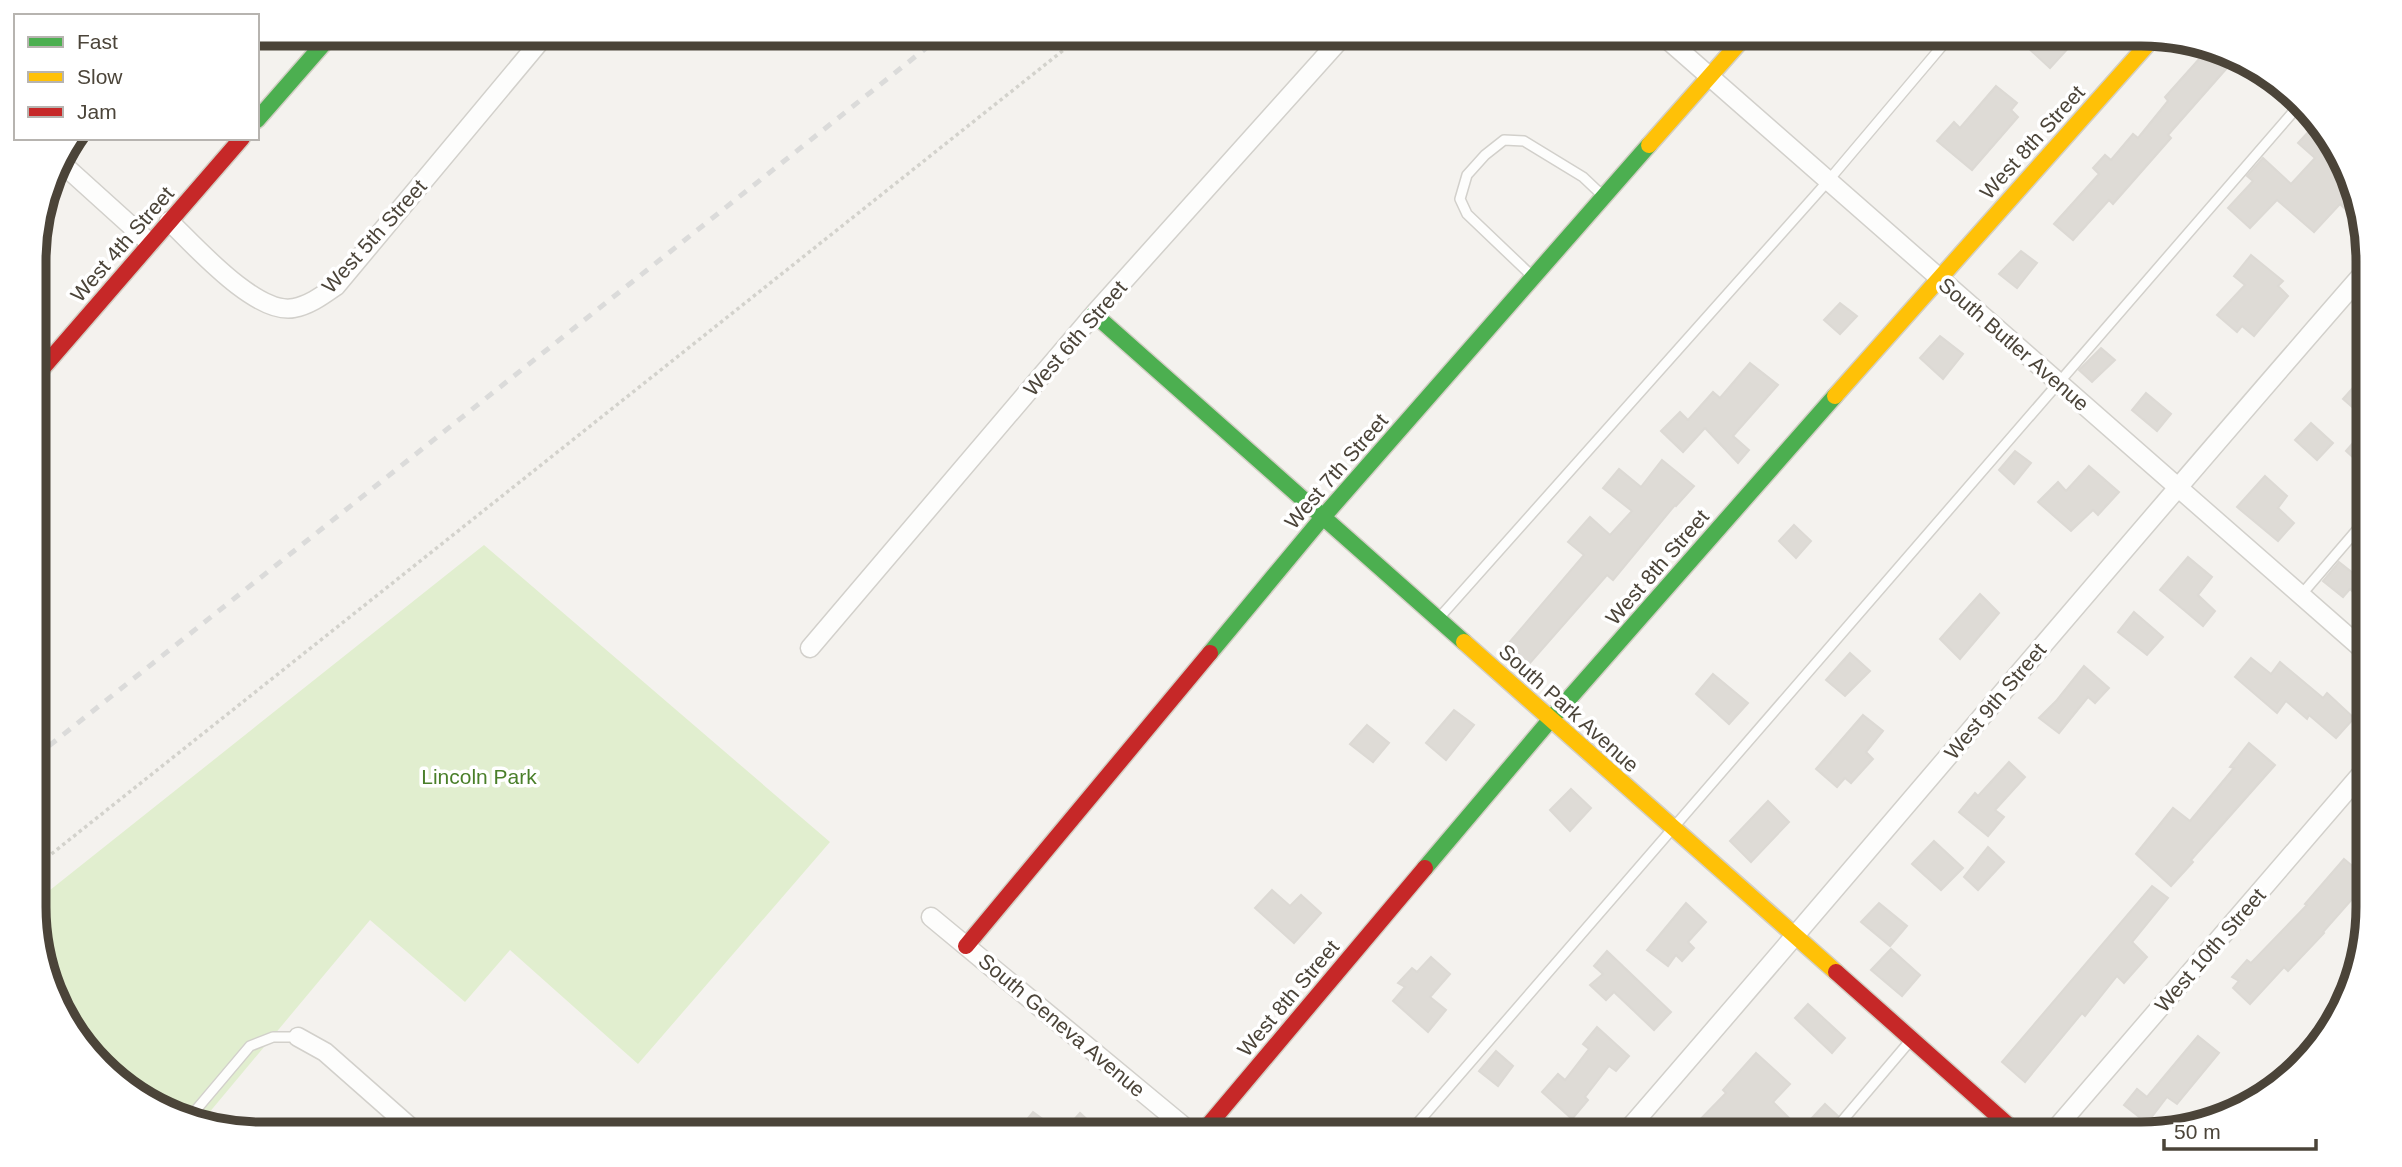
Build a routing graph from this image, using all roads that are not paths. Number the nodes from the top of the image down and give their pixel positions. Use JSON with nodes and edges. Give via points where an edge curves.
{"nodes":[{"id":1,"x":322,"y":46,"type":"edge"},
{"id":2,"x":536,"y":46,"type":"edge"},
{"id":3,"x":1334,"y":46,"type":"edge"},
{"id":4,"x":1675,"y":46,"type":"edge"},
{"id":5,"x":1736,"y":46,"type":"edge"},
{"id":6,"x":1942,"y":46,"type":"edge"},
{"id":7,"x":2146,"y":46,"type":"edge"},
{"id":8,"x":1709,"y":76,"type":"junction"},
{"id":9,"x":2294,"y":111,"type":"edge"},
{"id":10,"x":259,"y":118,"type":"edge"},
{"id":11,"x":240,"y":140,"type":"edge"},
{"id":12,"x":67,"y":168,"type":"edge"},
{"id":13,"x":1828,"y":181,"type":"junction"},
{"id":14,"x":1604,"y":196,"type":"junction"},
{"id":15,"x":169,"y":221,"type":"junction"},
{"id":16,"x":150,"y":243,"type":"junction"},
{"id":17,"x":1533,"y":277,"type":"junction"},
{"id":18,"x":1938,"y":278,"type":"junction"},
{"id":19,"x":2356,"y":282,"type":"edge"},
{"id":20,"x":1094,"y":314,"type":"junction"},
{"id":21,"x":46,"y":364,"type":"edge"},
{"id":22,"x":2058,"y":383,"type":"junction"},
{"id":23,"x":2177,"y":487,"type":"junction"},
{"id":24,"x":1323,"y":517,"type":"junction"},
{"id":25,"x":2356,"y":531,"type":"edge"},
{"id":26,"x":2301,"y":595,"type":"junction"},
{"id":27,"x":1438,"y":619,"type":"junction"},
{"id":28,"x":2356,"y":643,"type":"edge"},
{"id":29,"x":810,"y":648,"type":"dead end"},
{"id":30,"x":1551,"y":719,"type":"junction"},
{"id":31,"x":2356,"y":780,"type":"edge"},
{"id":32,"x":1672,"y":827,"type":"junction"},
{"id":33,"x":931,"y":918,"type":"dead end"},
{"id":34,"x":1796,"y":937,"type":"junction"},
{"id":35,"x":966,"y":946,"type":"junction"},
{"id":36,"x":298,"y":1037,"type":"joint"},
{"id":37,"x":1911,"y":1040,"type":"junction"},
{"id":38,"x":195,"y":1111,"type":"edge"},
{"id":39,"x":1211,"y":1121,"type":"edge"},
{"id":40,"x":1419,"y":1121,"type":"edge"},
{"id":41,"x":1635,"y":1121,"type":"edge"},
{"id":42,"x":1842,"y":1121,"type":"edge"},
{"id":43,"x":2003,"y":1121,"type":"edge"},
{"id":44,"x":2062,"y":1121,"type":"edge"},
{"id":45,"x":404,"y":1122,"type":"edge"},
{"id":46,"x":1179,"y":1122,"type":"edge"}],
"edges":[{"from":1,"to":10,"type":"street"},
{"from":2,"to":15,"type":"street","name":"West 5th Street","via":[[336,286],[313,302],[276,309],[248,293]]},
{"from":3,"to":20,"type":"street","name":"West 6th Street"},
{"from":4,"to":8,"type":"street","name":"South Butler Avenue"},
{"from":5,"to":8,"type":"street","name":"West 7th Street"},
{"from":6,"to":13,"type":"lane"},
{"from":7,"to":18,"type":"street","name":"West 8th Street"},
{"from":8,"to":13,"type":"street","name":"South Butler Avenue"},
{"from":8,"to":14,"type":"street","name":"West 7th Street"},
{"from":9,"to":22,"type":"lane"},
{"from":11,"to":15,"type":"street","name":"West 4th Street"},
{"from":12,"to":16,"type":"street"},
{"from":13,"to":18,"type":"street","name":"South Butler Avenue"},
{"from":13,"to":27,"type":"lane"},
{"from":14,"to":17,"type":"street","name":"West 7th Street"},
{"from":14,"to":17,"type":"lane","via":[[1583,177],[1524,141],[1504,140],[1467,175],[1460,199],[1467,214]]},
{"from":15,"to":16,"type":"street","name":"West 4th Street"},
{"from":16,"to":21,"type":"street","name":"West 4th Street"},
{"from":17,"to":24,"type":"street","name":"West 7th Street"},
{"from":18,"to":22,"type":"street","name":"South Butler Avenue"},
{"from":18,"to":30,"type":"street","name":"West 8th Street"},
{"from":19,"to":23,"type":"street","name":"West 9th Street"},
{"from":20,"to":24,"type":"street","name":"South Park Avenue"},
{"from":20,"to":29,"type":"street","name":"West 6th Street"},
{"from":22,"to":23,"type":"street","name":"South Butler Avenue"},
{"from":22,"to":32,"type":"lane"},
{"from":23,"to":26,"type":"street","name":"South Butler Avenue"},
{"from":23,"to":34,"type":"street","name":"West 9th Street"},
{"from":24,"to":27,"type":"street","name":"South Park Avenue"},
{"from":24,"to":35,"type":"street","name":"West 7th Street"},
{"from":25,"to":26,"type":"lane"},
{"from":26,"to":28,"type":"street","name":"South Butler Avenue"},
{"from":27,"to":30,"type":"street","name":"South Park Avenue"},
{"from":30,"to":32,"type":"street","name":"South Park Avenue"},
{"from":30,"to":39,"type":"street","name":"West 8th Street"},
{"from":31,"to":44,"type":"street","name":"West 10th Street"},
{"from":32,"to":34,"type":"street","name":"South Park Avenue"},
{"from":32,"to":40,"type":"lane"},
{"from":33,"to":35,"type":"street","name":"South Geneva Avenue"},
{"from":34,"to":37,"type":"street","name":"South Park Avenue"},
{"from":34,"to":41,"type":"street","name":"West 9th Street"},
{"from":35,"to":46,"type":"street","name":"South Geneva Avenue"},
{"from":36,"to":38,"type":"lane","via":[[273,1037],[250,1046]]},
{"from":36,"to":45,"type":"street","via":[[325,1052]]},
{"from":37,"to":42,"type":"lane"},
{"from":37,"to":43,"type":"street","name":"South Park Avenue"}]}
